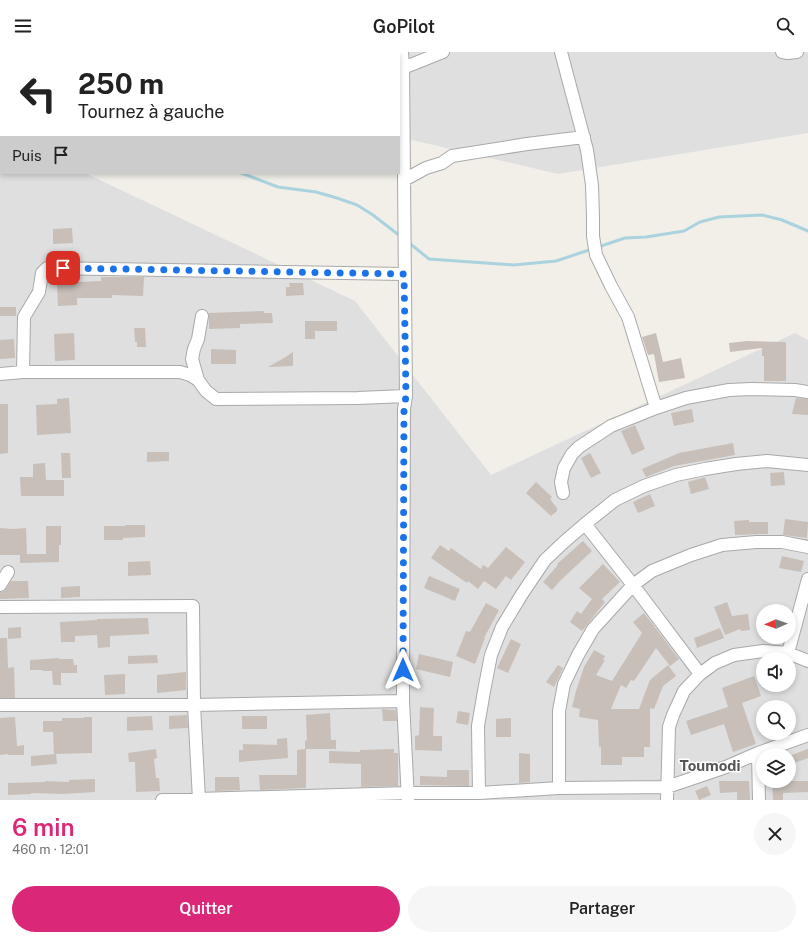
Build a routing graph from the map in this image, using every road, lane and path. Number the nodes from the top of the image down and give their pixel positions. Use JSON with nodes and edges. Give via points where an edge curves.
{"nodes":[{"id":1,"x":402,"y":52,"type":"edge"},
{"id":2,"x":443,"y":52,"type":"edge"},
{"id":3,"x":561,"y":52,"type":"edge"},
{"id":4,"x":782,"y":52,"type":"edge"},
{"id":5,"x":798,"y":52,"type":"edge"},
{"id":6,"x":403,"y":68,"type":"junction"},
{"id":7,"x":584,"y":137,"type":"junction"},
{"id":8,"x":404,"y":180,"type":"junction"},
{"id":9,"x":404,"y":274,"type":"junction"},
{"id":10,"x":202,"y":316,"type":"dead end"},
{"id":11,"x":22,"y":372,"type":"junction"},
{"id":12,"x":0,"y":374,"type":"edge"},
{"id":13,"x":198,"y":380,"type":"junction"},
{"id":14,"x":808,"y":392,"type":"edge"},
{"id":15,"x":406,"y":396,"type":"junction"},
{"id":16,"x":656,"y":408,"type":"junction"},
{"id":17,"x":808,"y":466,"type":"edge"},
{"id":18,"x":563,"y":493,"type":"dead end"},
{"id":19,"x":585,"y":524,"type":"junction"},
{"id":20,"x":808,"y":547,"type":"edge"},
{"id":21,"x":0,"y":572,"type":"edge"},
{"id":22,"x":808,"y":579,"type":"edge"},
{"id":23,"x":0,"y":585,"type":"edge"},
{"id":24,"x":633,"y":585,"type":"junction"},
{"id":25,"x":0,"y":607,"type":"edge"},
{"id":26,"x":776,"y":652,"type":"edge"},
{"id":27,"x":788,"y":652,"type":"edge"},
{"id":28,"x":796,"y":656,"type":"edge"},
{"id":29,"x":808,"y":661,"type":"edge"},
{"id":30,"x":700,"y":674,"type":"junction"},
{"id":31,"x":403,"y":701,"type":"junction"},
{"id":32,"x":0,"y":705,"type":"edge"},
{"id":33,"x":194,"y":705,"type":"junction"},
{"id":34,"x":808,"y":735,"type":"edge"},
{"id":35,"x":772,"y":748,"type":"edge"},
{"id":36,"x":756,"y":754,"type":"edge"},
{"id":37,"x":667,"y":787,"type":"junction"},
{"id":38,"x":559,"y":788,"type":"junction"},
{"id":39,"x":759,"y":788,"type":"edge"},
{"id":40,"x":479,"y":793,"type":"junction"},
{"id":41,"x":408,"y":797,"type":"edge"},
{"id":42,"x":199,"y":799,"type":"edge"},
{"id":43,"x":162,"y":800,"type":"edge"},
{"id":44,"x":667,"y":800,"type":"edge"},
{"id":45,"x":759,"y":800,"type":"edge"}],
"edges":[{"from":1,"to":6,"type":"street"},
{"from":2,"to":6,"type":"street"},
{"from":3,"to":7,"type":"street"},
{"from":4,"to":5,"type":"street"},
{"from":6,"to":8,"type":"street"},
{"from":7,"to":8,"type":"street","via":[[452,156]]},
{"from":7,"to":16,"type":"street","via":[[592,185],[596,254],[628,317]]},
{"from":8,"to":9,"type":"street"},
{"from":9,"to":11,"type":"street","via":[[47,268],[42,273],[38,292],[24,317]]},
{"from":9,"to":15,"type":"street"},
{"from":10,"to":13,"type":"street","via":[[192,359]]},
{"from":11,"to":12,"type":"street"},
{"from":11,"to":13,"type":"street","via":[[180,372]]},
{"from":13,"to":15,"type":"street","via":[[216,399]]},
{"from":14,"to":16,"type":"street","via":[[751,388],[729,390],[686,398]]},
{"from":15,"to":31,"type":"street"},
{"from":16,"to":18,"type":"street","via":[[611,426],[572,454],[564,468],[561,482]]},
{"from":17,"to":19,"type":"street","via":[[767,461],[705,468],[676,475],[615,500]]},
{"from":19,"to":24,"type":"street"},
{"from":19,"to":40,"type":"street","via":[[546,560],[502,626],[491,655],[478,726]]},
{"from":20,"to":24,"type":"street","via":[[782,542],[722,545],[652,571]]},
{"from":21,"to":23,"type":"street","via":[[8,572]]},
{"from":22,"to":27,"type":"street"},
{"from":24,"to":30,"type":"street"},
{"from":24,"to":38,"type":"street","via":[[593,629],[564,684],[559,711]]},
{"from":25,"to":33,"type":"street","via":[[193,606]]},
{"from":26,"to":30,"type":"street","via":[[734,655],[714,663]]},
{"from":28,"to":29,"type":"street"},
{"from":30,"to":37,"type":"street","via":[[684,691],[669,727]]},
{"from":31,"to":33,"type":"street"},
{"from":31,"to":41,"type":"street"},
{"from":32,"to":33,"type":"street"},
{"from":33,"to":42,"type":"street"},
{"from":34,"to":35,"type":"street"},
{"from":36,"to":37,"type":"street"},
{"from":37,"to":38,"type":"street"},
{"from":37,"to":44,"type":"street"},
{"from":38,"to":40,"type":"street"},
{"from":39,"to":45,"type":"street"},
{"from":40,"to":41,"type":"street"},
{"from":41,"to":42,"type":"street"},
{"from":42,"to":43,"type":"street"}]}
